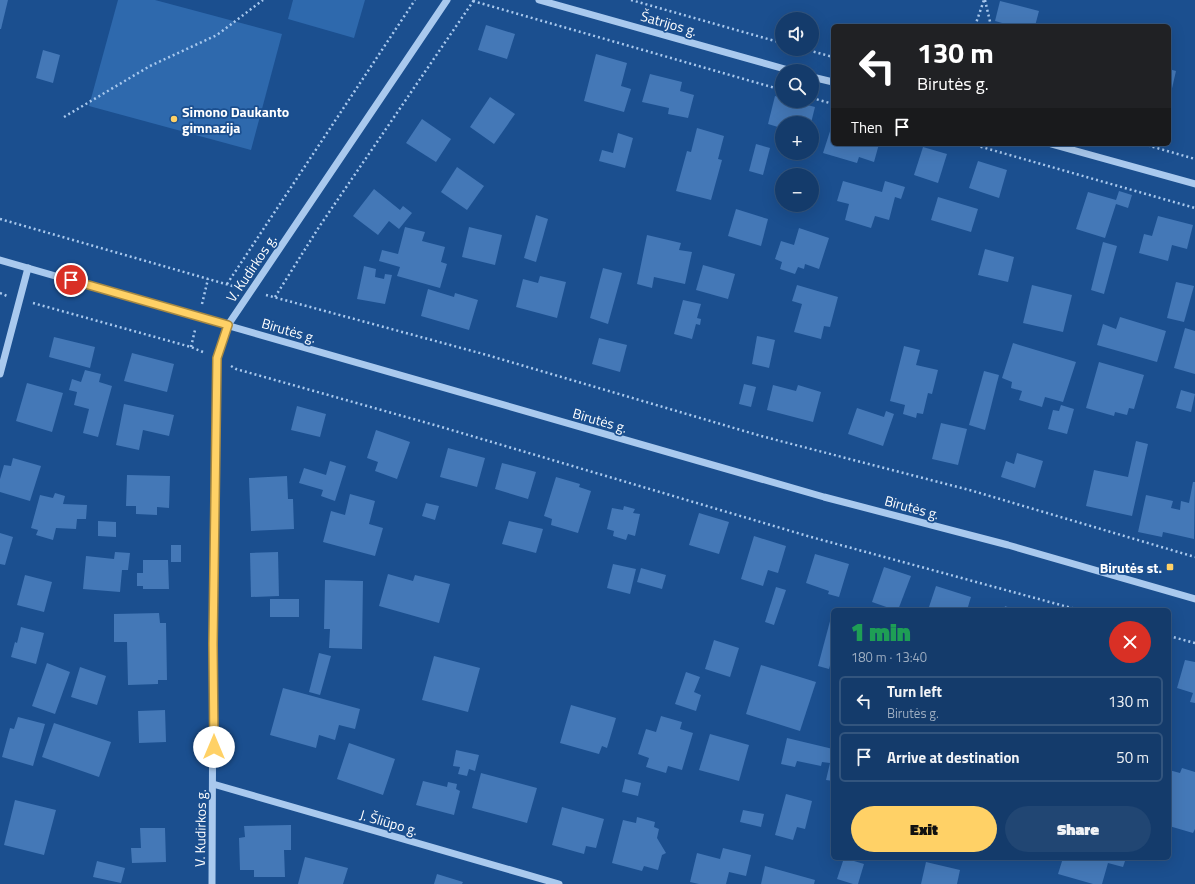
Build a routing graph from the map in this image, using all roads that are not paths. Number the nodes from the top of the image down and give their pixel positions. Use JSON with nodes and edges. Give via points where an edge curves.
{"nodes":[{"id":1,"x":447,"y":0,"type":"edge"},
{"id":2,"x":539,"y":0,"type":"edge"},
{"id":3,"x":775,"y":66,"type":"edge"},
{"id":4,"x":819,"y":78,"type":"edge"},
{"id":5,"x":831,"y":81,"type":"edge"},
{"id":6,"x":1058,"y":146,"type":"edge"},
{"id":7,"x":1195,"y":184,"type":"edge"},
{"id":8,"x":0,"y":260,"type":"edge"},
{"id":9,"x":28,"y":268,"type":"junction"},
{"id":10,"x":228,"y":325,"type":"junction"},
{"id":11,"x":0,"y":374,"type":"edge"},
{"id":12,"x":1195,"y":599,"type":"edge"},
{"id":13,"x":213,"y":784,"type":"junction"},
{"id":14,"x":212,"y":884,"type":"edge"},
{"id":15,"x":559,"y":884,"type":"edge"}],
"edges":[{"from":1,"to":10,"type":"street","name":"V. Kudirkos g."},
{"from":2,"to":3,"type":"street","name":"Šatrijos g."},
{"from":4,"to":5,"type":"street"},
{"from":6,"to":7,"type":"street"},
{"from":8,"to":9,"type":"street","name":"Birutės g."},
{"from":9,"to":10,"type":"street","name":"Birutės g."},
{"from":9,"to":11,"type":"street"},
{"from":10,"to":12,"type":"street","name":"Birutės g.","via":[[824,497],[1008,545]]},
{"from":10,"to":13,"type":"street","name":"V. Kudirkos g.","via":[[217,358]]},
{"from":13,"to":14,"type":"street","name":"V. Kudirkos g."},
{"from":13,"to":15,"type":"street","name":"J. Šliūpo g."}]}
